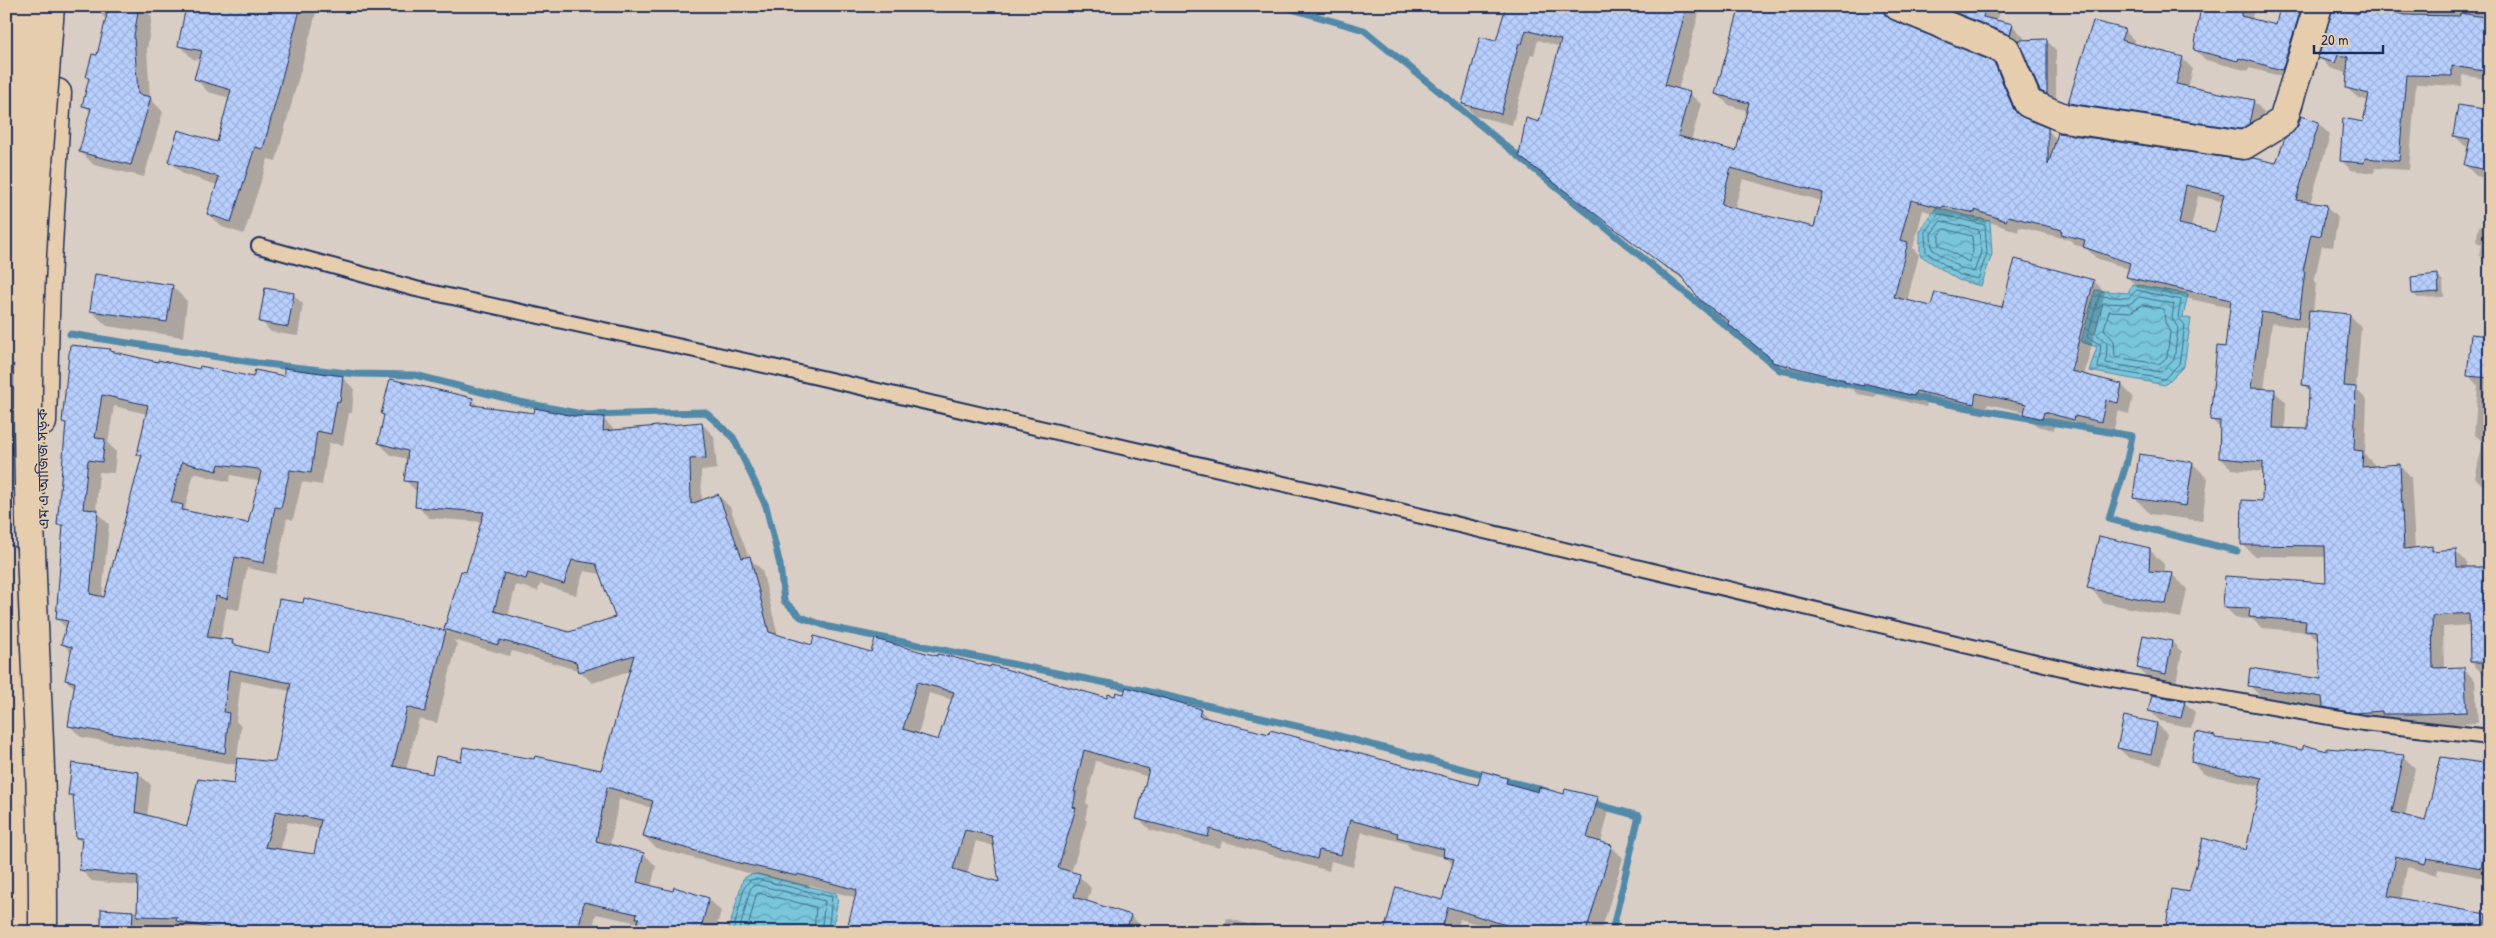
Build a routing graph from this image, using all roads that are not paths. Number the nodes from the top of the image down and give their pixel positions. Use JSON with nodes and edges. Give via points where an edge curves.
{"nodes":[{"id":1,"x":13,"y":6,"type":"edge"},
{"id":2,"x":28,"y":6,"type":"edge"},
{"id":3,"x":50,"y":6,"type":"edge"},
{"id":4,"x":62,"y":6,"type":"edge"},
{"id":5,"x":1898,"y":6,"type":"edge"},
{"id":6,"x":2318,"y":6,"type":"edge"},
{"id":7,"x":6,"y":106,"type":"edge"},
{"id":8,"x":55,"y":115,"type":"junction"},
{"id":9,"x":6,"y":120,"type":"edge"},
{"id":10,"x":259,"y":246,"type":"dead end"},
{"id":11,"x":6,"y":352,"type":"edge"},
{"id":12,"x":6,"y":559,"type":"edge"},
{"id":13,"x":2490,"y":738,"type":"edge"},
{"id":14,"x":19,"y":932,"type":"edge"},
{"id":15,"x":42,"y":932,"type":"edge"},
{"id":16,"x":54,"y":932,"type":"edge"}],
"edges":[{"from":1,"to":7,"type":"main road"},
{"from":2,"to":11,"type":"main road","bridge":true},
{"from":3,"to":15,"type":"main road","bridge":true,"via":[[31,280],[28,386],[29,508],[40,752]]},
{"from":4,"to":8,"type":"main road","name":"এম এ আজিজ সড়ক"},
{"from":5,"to":6,"type":"main road","via":[[2006,50],[2028,103],[2064,118],[2244,145],[2282,121]]},
{"from":8,"to":9,"type":"main road"},
{"from":8,"to":16,"type":"main road","name":"এম এ আজিজ সড়ক","via":[[42,389]]},
{"from":10,"to":13,"type":"lane","via":[[416,289],[1341,496],[2095,676],[2363,723]]},
{"from":12,"to":14,"type":"main road","via":[[20,871]]}]}
